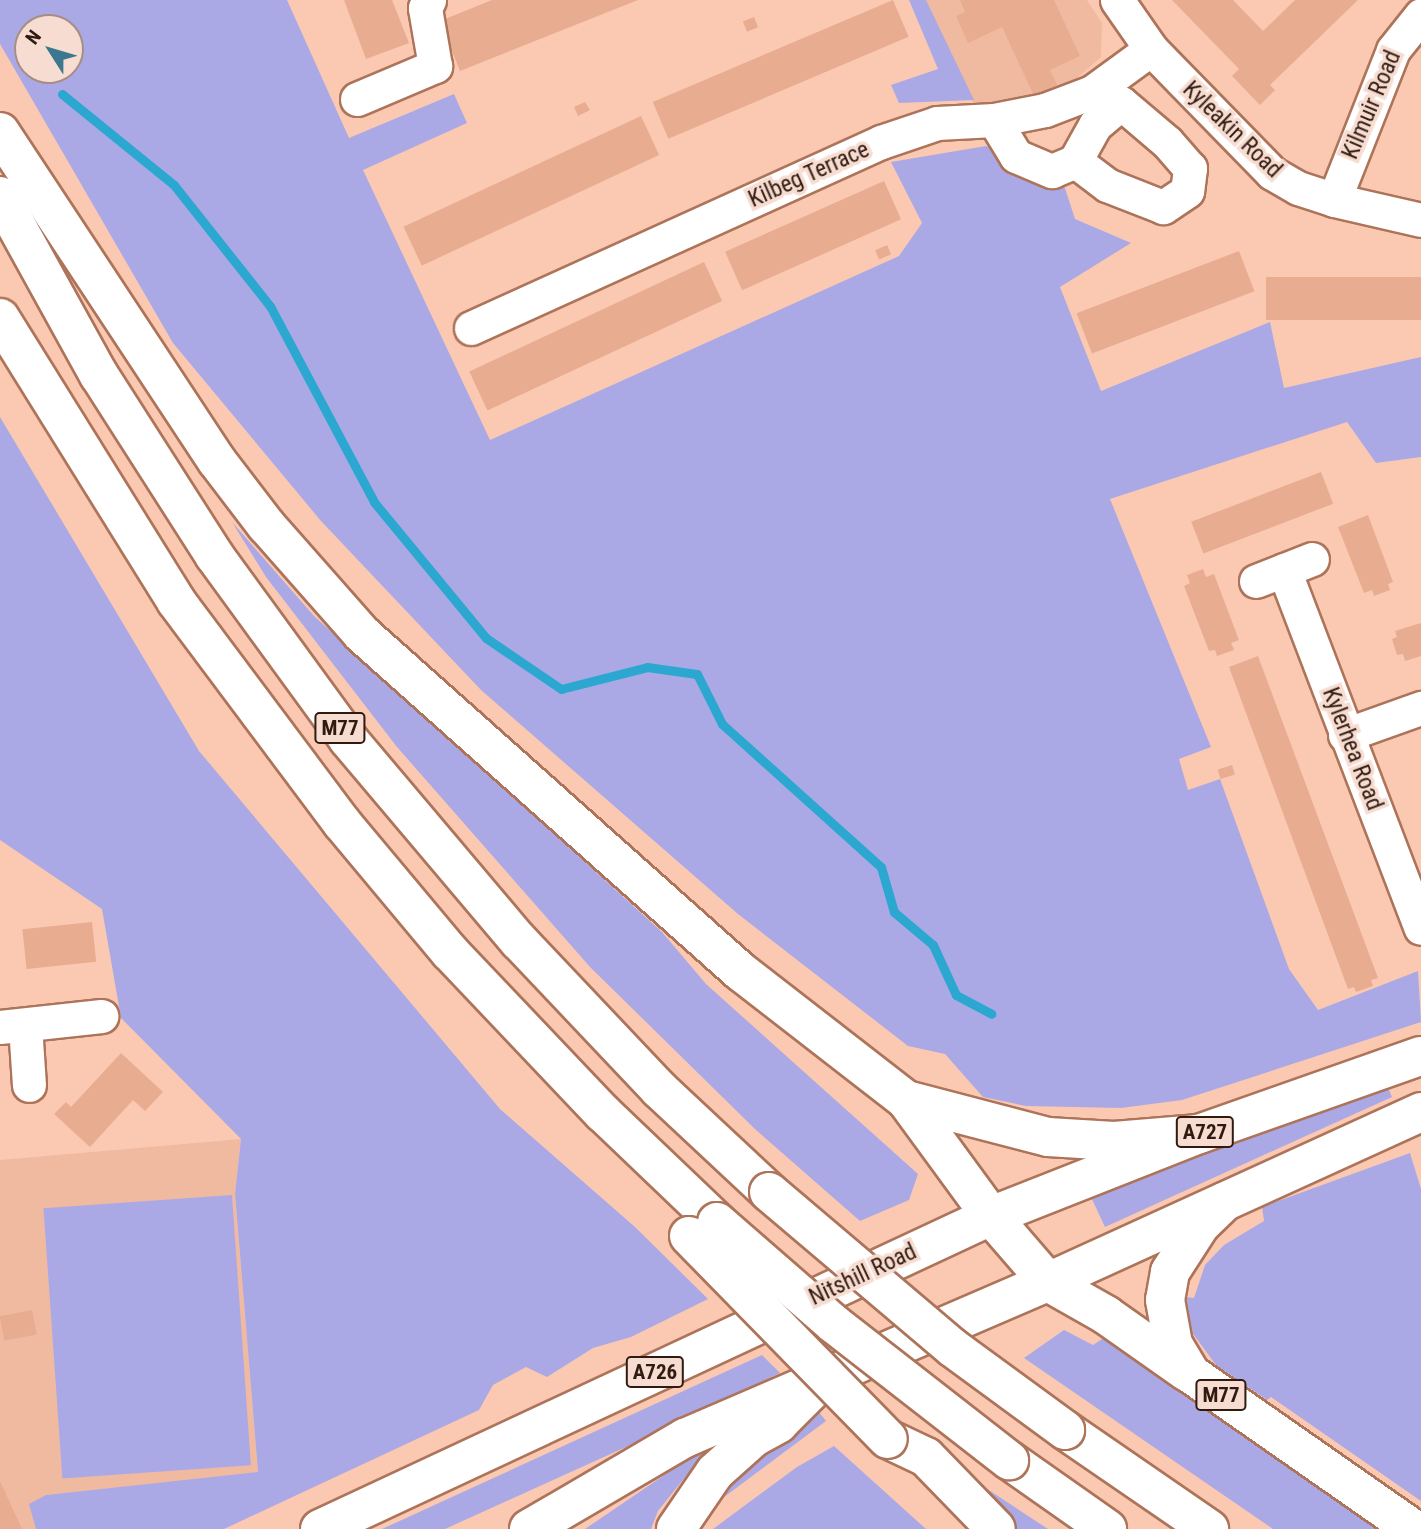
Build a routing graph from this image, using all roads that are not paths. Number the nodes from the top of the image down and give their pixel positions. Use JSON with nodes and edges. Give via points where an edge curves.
{"nodes":[{"id":1,"x":429,"y":0,"type":"edge"},
{"id":2,"x":1117,"y":0,"type":"edge"},
{"id":3,"x":1421,"y":15,"type":"edge"},
{"id":4,"x":1152,"y":49,"type":"junction"},
{"id":5,"x":357,"y":99,"type":"dead end"},
{"id":6,"x":994,"y":120,"type":"junction"},
{"id":7,"x":0,"y":132,"type":"edge"},
{"id":8,"x":1075,"y":161,"type":"dead end"},
{"id":9,"x":0,"y":195,"type":"edge"},
{"id":10,"x":1334,"y":200,"type":"junction"},
{"id":11,"x":1421,"y":220,"type":"edge"},
{"id":12,"x":0,"y":317,"type":"edge"},
{"id":13,"x":471,"y":328,"type":"dead end"},
{"id":14,"x":1284,"y":570,"type":"dead end"},
{"id":15,"x":1421,"y":708,"type":"edge"},
{"id":16,"x":1345,"y":735,"type":"junction"},
{"id":17,"x":1421,"y":928,"type":"edge"},
{"id":18,"x":101,"y":1016,"type":"dead end"},
{"id":19,"x":12,"y":1026,"type":"edge"},
{"id":20,"x":1421,"y":1056,"type":"edge"},
{"id":21,"x":29,"y":1085,"type":"dead end"},
{"id":22,"x":906,"y":1100,"type":"junction"},
{"id":23,"x":1421,"y":1112,"type":"edge"},
{"id":24,"x":1199,"y":1135,"type":"junction"},
{"id":25,"x":1224,"y":1202,"type":"junction"},
{"id":26,"x":991,"y":1216,"type":"junction"},
{"id":27,"x":703,"y":1229,"type":"junction"},
{"id":28,"x":1048,"y":1282,"type":"junction"},
{"id":29,"x":1191,"y":1374,"type":"junction"},
{"id":30,"x":820,"y":1382,"type":"junction"},
{"id":31,"x":888,"y":1439,"type":"junction"},
{"id":32,"x":320,"y":1529,"type":"edge"},
{"id":33,"x":529,"y":1529,"type":"edge"},
{"id":34,"x":676,"y":1529,"type":"edge"},
{"id":35,"x":971,"y":1529,"type":"edge"},
{"id":36,"x":996,"y":1529,"type":"edge"},
{"id":37,"x":1107,"y":1529,"type":"edge"},
{"id":38,"x":1209,"y":1529,"type":"edge"},
{"id":39,"x":1413,"y":1529,"type":"edge"}],
"edges":[{"from":1,"to":5,"type":"street","via":[[425,8],[435,66]]},
{"from":2,"to":4,"type":"street","name":"Kyleakin Road"},
{"from":3,"to":10,"type":"street","name":"Kilmuir Road","via":[[1388,59]]},
{"from":4,"to":6,"type":"street","name":"Kilbeg Terrace","via":[[1092,92],[1045,110]]},
{"from":4,"to":10,"type":"street","name":"Kyleakin Road","via":[[1272,173]]},
{"from":6,"to":8,"type":"street","via":[[1016,156],[1052,171]]},
{"from":6,"to":13,"type":"street","name":"Kilbeg Terrace","via":[[937,123],[881,142]]},
{"from":7,"to":22,"type":"main road","via":[[217,461],[266,525],[362,634],[741,972]]},
{"from":9,"to":38,"type":"main road","number":"M77","bridge":true,"via":[[99,375],[214,555],[348,739],[553,978],[659,1089],[769,1192],[933,1332]]},
{"from":10,"to":11,"type":"street","name":"Kyleakin Road"},
{"from":12,"to":27,"type":"main road","number":"M77","via":[[176,601],[342,823],[450,952]]},
{"from":14,"to":16,"type":"street","name":"Kylerhea Road"},
{"from":15,"to":16,"type":"street"},
{"from":16,"to":17,"type":"street","name":"Kylerhea Road"},
{"from":18,"to":19,"type":"street"},
{"from":19,"to":21,"type":"street"},
{"from":20,"to":24,"type":"main road","name":"Nitshill Road","number":"A727"},
{"from":22,"to":24,"type":"main road","via":[[1048,1137],[1114,1141]]},
{"from":22,"to":26,"type":"main road"},
{"from":23,"to":25,"type":"main road"},
{"from":24,"to":26,"type":"main road","name":"Nitshill Road","number":"A727"},
{"from":25,"to":28,"type":"main road"},
{"from":25,"to":29,"type":"main road","number":"M77","via":[[1180,1252],[1167,1282],[1166,1319],[1173,1345]]},
{"from":26,"to":28,"type":"main road"},
{"from":26,"to":32,"type":"main road","name":"Nitshill Road","number":"A726"},
{"from":27,"to":31,"type":"main road","number":"M77","bridge":true},
{"from":27,"to":37,"type":"main road","number":"M77","bridge":true},
{"from":28,"to":29,"type":"main road","number":"M77","via":[[1106,1315]]},
{"from":28,"to":30,"type":"main road"},
{"from":29,"to":39,"type":"main road","number":"M77"},
{"from":30,"to":33,"type":"main road","via":[[685,1438]]},
{"from":30,"to":34,"type":"main road","via":[[778,1424],[753,1438],[715,1472]]},
{"from":31,"to":35,"type":"main road","number":"M77","via":[[912,1471]]},
{"from":31,"to":36,"type":"main road","number":"M77","via":[[926,1457]]}]}
